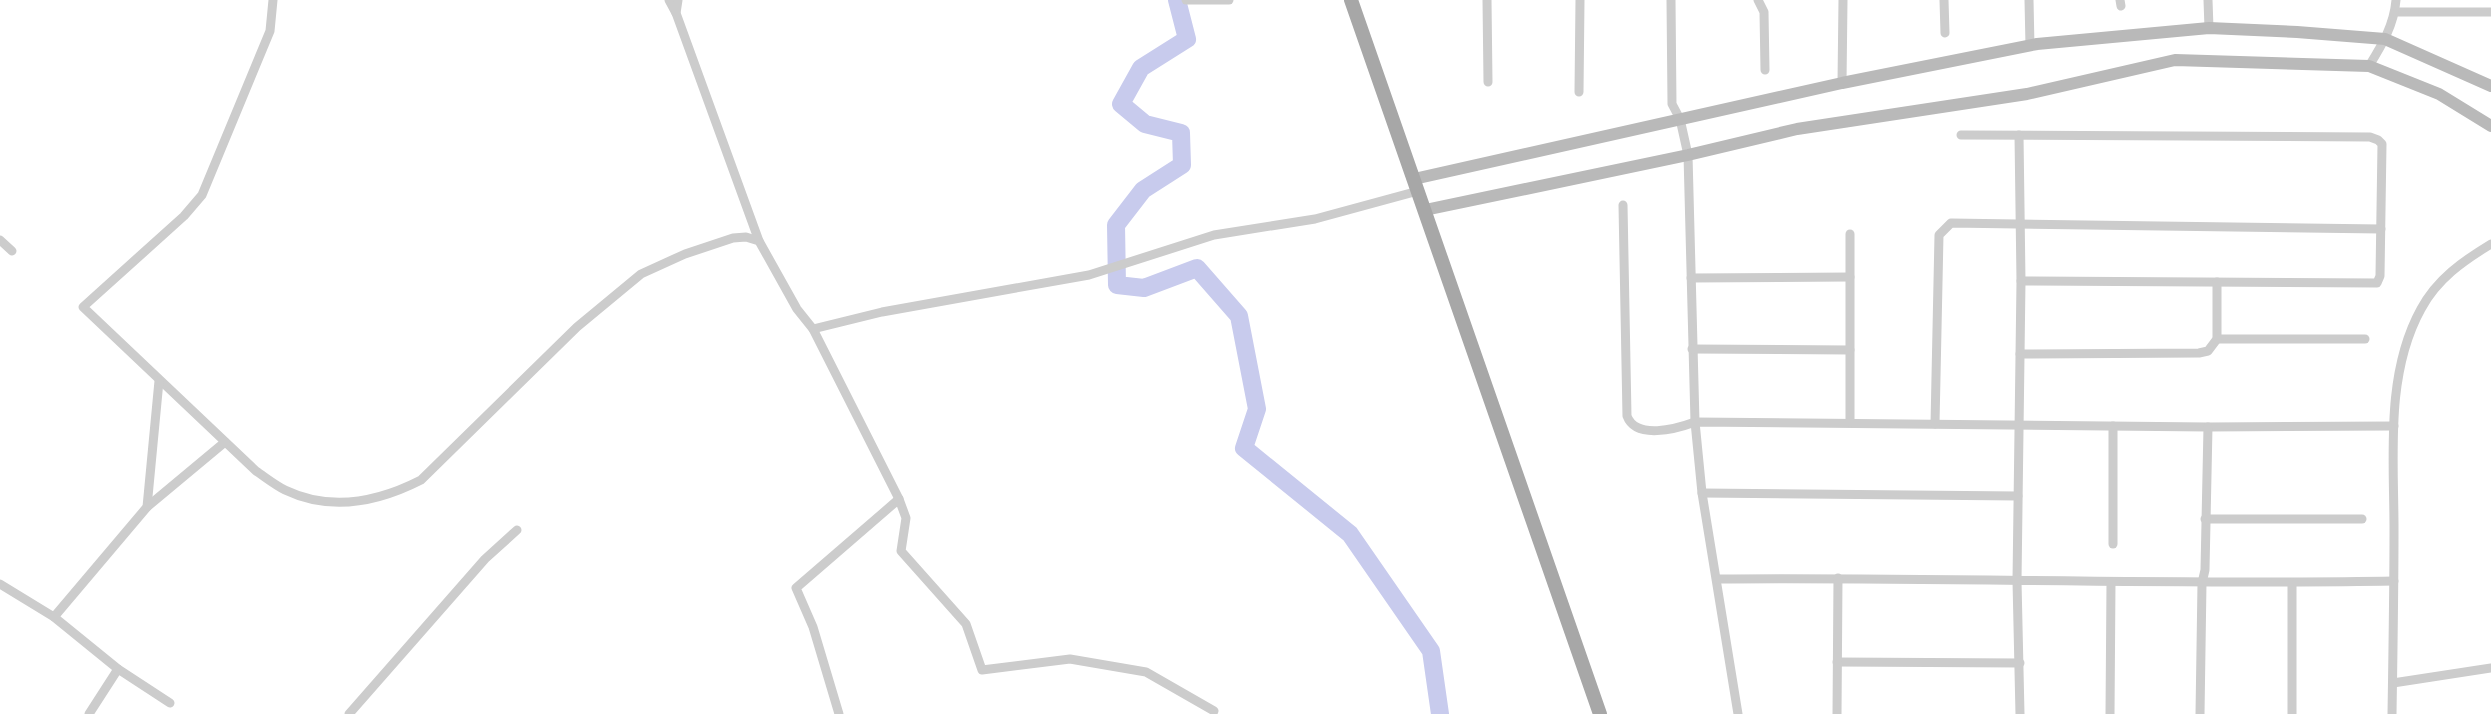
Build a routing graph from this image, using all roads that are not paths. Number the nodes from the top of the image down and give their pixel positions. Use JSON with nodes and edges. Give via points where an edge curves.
{"nodes":[{"id":1,"x":273,"y":0,"type":"edge"},
{"id":2,"x":669,"y":0,"type":"edge"},
{"id":3,"x":678,"y":0,"type":"edge"},
{"id":4,"x":1187,"y":0,"type":"edge"},
{"id":5,"x":1229,"y":0,"type":"edge"},
{"id":6,"x":1351,"y":0,"type":"edge"},
{"id":7,"x":1488,"y":0,"type":"edge"},
{"id":8,"x":1580,"y":0,"type":"edge"},
{"id":9,"x":1671,"y":0,"type":"edge"},
{"id":10,"x":1758,"y":0,"type":"edge"},
{"id":11,"x":1843,"y":0,"type":"edge"},
{"id":12,"x":1944,"y":0,"type":"edge"},
{"id":13,"x":2029,"y":0,"type":"edge"},
{"id":14,"x":2208,"y":0,"type":"edge"},
{"id":15,"x":2396,"y":0,"type":"edge"},
{"id":16,"x":2395,"y":12,"type":"junction"},
{"id":17,"x":2491,"y":12,"type":"edge"},
{"id":18,"x":676,"y":13,"type":"junction"},
{"id":19,"x":2209,"y":28,"type":"junction"},
{"id":20,"x":1944,"y":33,"type":"dead end"},
{"id":21,"x":2386,"y":39,"type":"junction"},
{"id":22,"x":2030,"y":46,"type":"junction"},
{"id":23,"x":2369,"y":66,"type":"junction"},
{"id":24,"x":1765,"y":70,"type":"dead end"},
{"id":25,"x":1488,"y":82,"type":"dead end"},
{"id":26,"x":1842,"y":83,"type":"junction"},
{"id":27,"x":2491,"y":86,"type":"edge"},
{"id":28,"x":1579,"y":92,"type":"dead end"},
{"id":29,"x":1680,"y":119,"type":"junction"},
{"id":30,"x":2491,"y":126,"type":"edge"},
{"id":31,"x":1961,"y":136,"type":"dead end"},
{"id":32,"x":2019,"y":136,"type":"junction"},
{"id":33,"x":1688,"y":155,"type":"junction"},
{"id":34,"x":1416,"y":185,"type":"junction"},
{"id":35,"x":1623,"y":205,"type":"dead end"},
{"id":36,"x":1425,"y":210,"type":"junction"},
{"id":37,"x":2020,"y":225,"type":"junction"},
{"id":38,"x":2381,"y":229,"type":"junction"},
{"id":39,"x":1850,"y":234,"type":"dead end"},
{"id":40,"x":0,"y":240,"type":"edge"},
{"id":41,"x":759,"y":241,"type":"junction"},
{"id":42,"x":2491,"y":244,"type":"edge"},
{"id":43,"x":12,"y":251,"type":"dead end"},
{"id":44,"x":1850,"y":277,"type":"junction"},
{"id":45,"x":1691,"y":278,"type":"junction"},
{"id":46,"x":2021,"y":281,"type":"junction"},
{"id":47,"x":2217,"y":282,"type":"junction"},
{"id":48,"x":813,"y":329,"type":"junction"},
{"id":49,"x":2217,"y":339,"type":"junction"},
{"id":50,"x":2365,"y":339,"type":"dead end"},
{"id":51,"x":1692,"y":349,"type":"junction"},
{"id":52,"x":1850,"y":350,"type":"junction"},
{"id":53,"x":2020,"y":354,"type":"junction"},
{"id":54,"x":159,"y":380,"type":"junction"},
{"id":55,"x":1695,"y":422,"type":"junction"},
{"id":56,"x":1850,"y":422,"type":"junction"},
{"id":57,"x":1935,"y":424,"type":"junction"},
{"id":58,"x":2020,"y":426,"type":"junction"},
{"id":59,"x":2113,"y":426,"type":"junction"},
{"id":60,"x":2394,"y":426,"type":"junction"},
{"id":61,"x":2208,"y":427,"type":"junction"},
{"id":62,"x":225,"y":442,"type":"junction"},
{"id":63,"x":1702,"y":493,"type":"junction"},
{"id":64,"x":2018,"y":496,"type":"junction"},
{"id":65,"x":899,"y":499,"type":"junction"},
{"id":66,"x":147,"y":507,"type":"junction"},
{"id":67,"x":2204,"y":519,"type":"junction"},
{"id":68,"x":2362,"y":519,"type":"dead end"},
{"id":69,"x":518,"y":530,"type":"dead end"},
{"id":70,"x":2113,"y":544,"type":"dead end"},
{"id":71,"x":1838,"y":578,"type":"junction"},
{"id":72,"x":1717,"y":579,"type":"junction"},
{"id":73,"x":2017,"y":581,"type":"junction"},
{"id":74,"x":2394,"y":581,"type":"junction"},
{"id":75,"x":2111,"y":582,"type":"junction"},
{"id":76,"x":2202,"y":583,"type":"junction"},
{"id":77,"x":2292,"y":583,"type":"junction"},
{"id":78,"x":0,"y":584,"type":"edge"},
{"id":79,"x":54,"y":617,"type":"junction"},
{"id":80,"x":1836,"y":662,"type":"junction"},
{"id":81,"x":2020,"y":663,"type":"junction"},
{"id":82,"x":2491,"y":668,"type":"edge"},
{"id":83,"x":118,"y":669,"type":"junction"},
{"id":84,"x":2393,"y":683,"type":"junction"},
{"id":85,"x":170,"y":703,"type":"dead end"},
{"id":86,"x":1214,"y":711,"type":"dead end"},
{"id":87,"x":89,"y":714,"type":"edge"},
{"id":88,"x":349,"y":714,"type":"edge"},
{"id":89,"x":839,"y":714,"type":"edge"},
{"id":90,"x":1600,"y":714,"type":"edge"},
{"id":91,"x":1738,"y":714,"type":"edge"},
{"id":92,"x":1837,"y":714,"type":"edge"},
{"id":93,"x":2020,"y":714,"type":"edge"},
{"id":94,"x":2110,"y":714,"type":"edge"},
{"id":95,"x":2200,"y":714,"type":"edge"},
{"id":96,"x":2292,"y":714,"type":"edge"},
{"id":97,"x":2392,"y":714,"type":"edge"}],
"edges":[{"from":1,"to":54,"type":"street","via":[[270,31],[202,195],[184,216],[83,307]]},
{"from":2,"to":18,"type":"street"},
{"from":3,"to":18,"type":"street"},
{"from":4,"to":5,"type":"street"},
{"from":6,"to":34,"type":"main road"},
{"from":7,"to":25,"type":"street"},
{"from":8,"to":28,"type":"street"},
{"from":9,"to":29,"type":"street","via":[[1672,104]]},
{"from":10,"to":24,"type":"street","via":[[1764,12]]},
{"from":11,"to":26,"type":"street"},
{"from":12,"to":20,"type":"street"},
{"from":13,"to":22,"type":"street"},
{"from":14,"to":19,"type":"street"},
{"from":15,"to":16,"type":"street"},
{"from":16,"to":17,"type":"street"},
{"from":16,"to":21,"type":"street"},
{"from":18,"to":41,"type":"street"},
{"from":19,"to":21,"type":"street"},
{"from":19,"to":22,"type":"street"},
{"from":21,"to":23,"type":"street"},
{"from":21,"to":27,"type":"street"},
{"from":22,"to":26,"type":"street"},
{"from":23,"to":30,"type":"street","via":[[2439,94]]},
{"from":23,"to":33,"type":"street","via":[[2175,60],[2027,94],[1797,129]]},
{"from":26,"to":29,"type":"street"},
{"from":29,"to":33,"type":"street"},
{"from":29,"to":34,"type":"street"},
{"from":31,"to":32,"type":"street"},
{"from":32,"to":37,"type":"street"},
{"from":32,"to":38,"type":"street","via":[[2370,137],[2382,144]]},
{"from":33,"to":36,"type":"street"},
{"from":33,"to":45,"type":"street"},
{"from":34,"to":36,"type":"main road"},
{"from":34,"to":48,"type":"street","via":[[1315,219],[1214,235],[1090,275],[882,312]]},
{"from":35,"to":55,"type":"street","via":[[1627,416],[1630,424],[1646,430],[1678,428]]},
{"from":36,"to":90,"type":"main road"},
{"from":37,"to":38,"type":"street"},
{"from":37,"to":46,"type":"street"},
{"from":37,"to":57,"type":"street","via":[[1951,223],[1939,234]]},
{"from":38,"to":47,"type":"street","via":[[2380,276],[2377,283]]},
{"from":39,"to":44,"type":"street"},
{"from":40,"to":43,"type":"street"},
{"from":41,"to":48,"type":"street","via":[[797,309]]},
{"from":41,"to":62,"type":"street","via":[[746,236],[714,244],[641,274],[578,327],[421,480],[396,492],[369,501],[348,504],[317,500],[285,490],[256,471]]},
{"from":42,"to":60,"type":"street","via":[[2462,262],[2435,287],[2421,308],[2410,332],[2401,364]]},
{"from":44,"to":45,"type":"street"},
{"from":44,"to":52,"type":"street"},
{"from":45,"to":51,"type":"street"},
{"from":46,"to":47,"type":"street"},
{"from":46,"to":53,"type":"street"},
{"from":47,"to":49,"type":"street"},
{"from":48,"to":65,"type":"street"},
{"from":49,"to":50,"type":"street"},
{"from":49,"to":53,"type":"street","via":[[2208,351],[2199,353]]},
{"from":51,"to":52,"type":"street"},
{"from":51,"to":55,"type":"street"},
{"from":52,"to":56,"type":"street"},
{"from":53,"to":58,"type":"street"},
{"from":54,"to":62,"type":"street"},
{"from":54,"to":66,"type":"street"},
{"from":55,"to":56,"type":"street"},
{"from":55,"to":63,"type":"street"},
{"from":56,"to":57,"type":"street"},
{"from":57,"to":58,"type":"street"},
{"from":58,"to":59,"type":"street"},
{"from":58,"to":64,"type":"street"},
{"from":59,"to":61,"type":"street"},
{"from":59,"to":70,"type":"street"},
{"from":60,"to":61,"type":"street"},
{"from":60,"to":74,"type":"street"},
{"from":61,"to":67,"type":"street"},
{"from":62,"to":66,"type":"street"},
{"from":63,"to":64,"type":"street"},
{"from":63,"to":72,"type":"street"},
{"from":64,"to":73,"type":"street"},
{"from":65,"to":86,"type":"street","via":[[906,518],[901,551],[966,624],[982,670],[1070,659],[1146,672]]},
{"from":65,"to":89,"type":"street","via":[[796,588],[813,627]]},
{"from":66,"to":79,"type":"street"},
{"from":67,"to":68,"type":"street"},
{"from":67,"to":76,"type":"street","via":[[2205,570]]},
{"from":69,"to":88,"type":"street","via":[[485,559]]},
{"from":71,"to":72,"type":"street"},
{"from":71,"to":73,"type":"street"},
{"from":71,"to":80,"type":"street"},
{"from":72,"to":91,"type":"street"},
{"from":73,"to":75,"type":"street"},
{"from":73,"to":81,"type":"street"},
{"from":74,"to":77,"type":"street"},
{"from":74,"to":84,"type":"street"},
{"from":75,"to":76,"type":"street"},
{"from":75,"to":94,"type":"street"},
{"from":76,"to":77,"type":"street"},
{"from":76,"to":95,"type":"street"},
{"from":77,"to":96,"type":"street"},
{"from":78,"to":79,"type":"street"},
{"from":79,"to":83,"type":"street"},
{"from":80,"to":81,"type":"street"},
{"from":80,"to":92,"type":"street"},
{"from":81,"to":93,"type":"street"},
{"from":82,"to":84,"type":"street"},
{"from":83,"to":85,"type":"street"},
{"from":83,"to":87,"type":"street"},
{"from":84,"to":97,"type":"street"}]}
